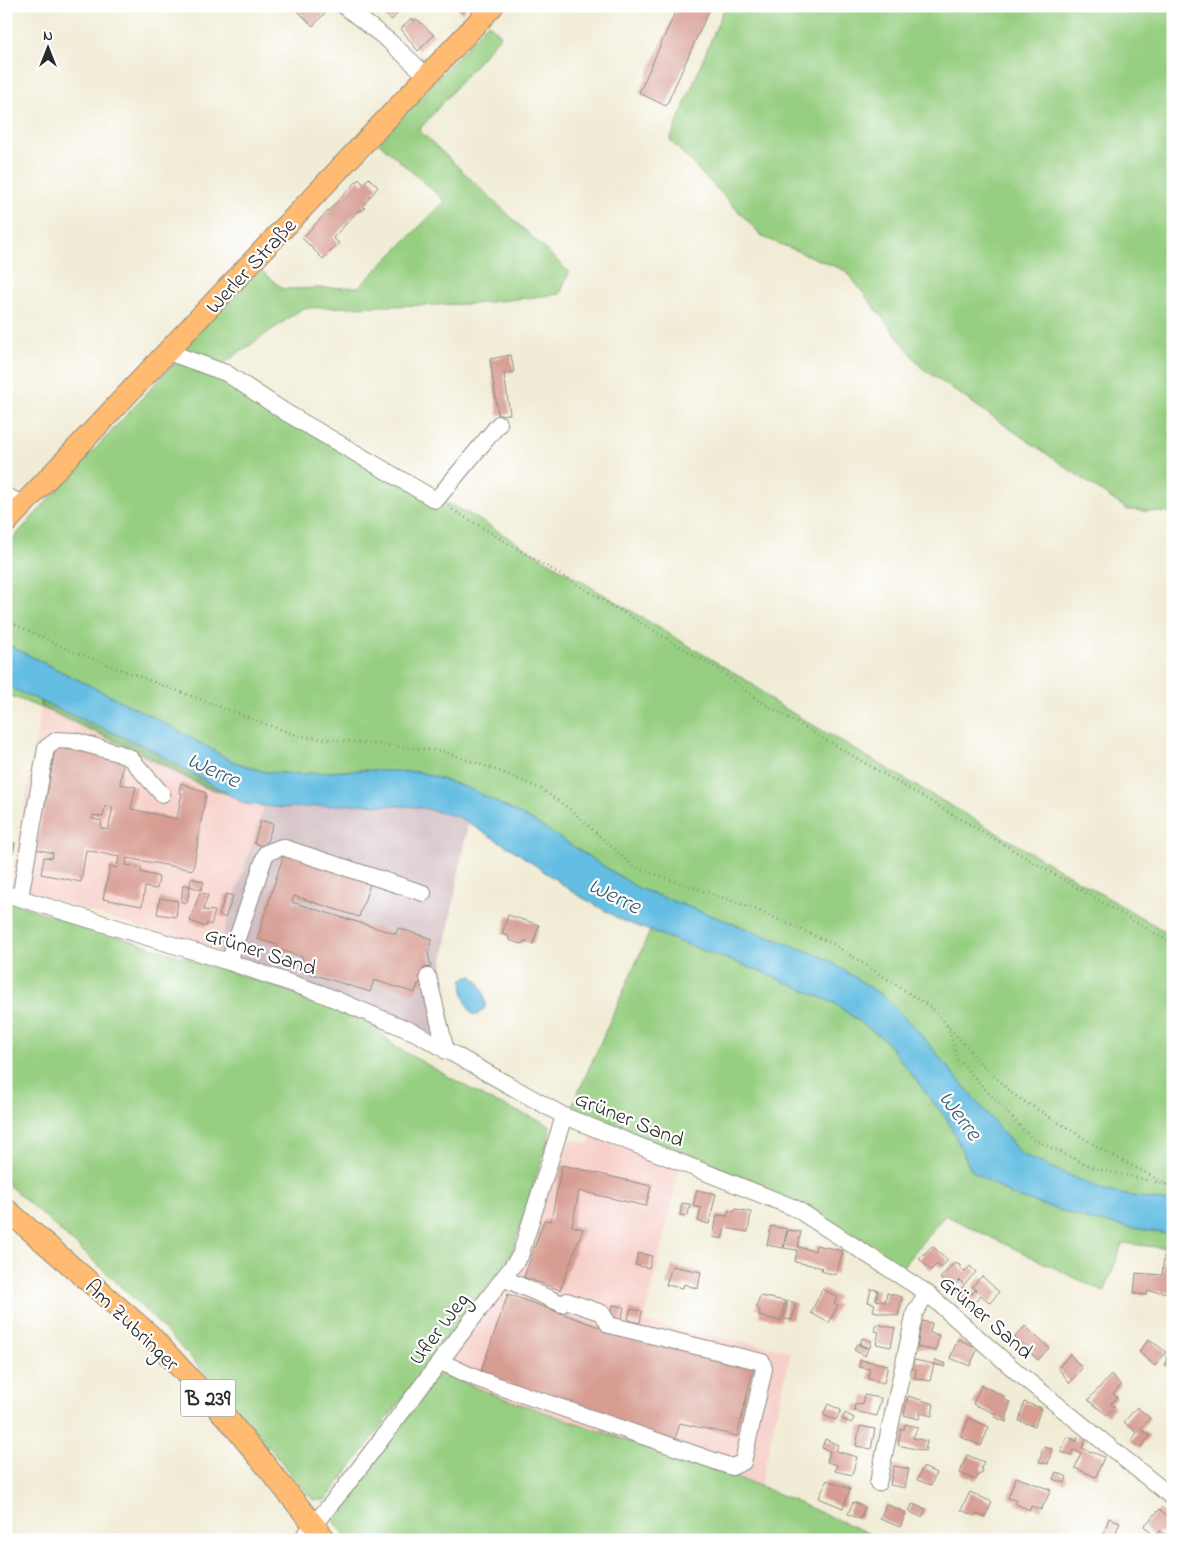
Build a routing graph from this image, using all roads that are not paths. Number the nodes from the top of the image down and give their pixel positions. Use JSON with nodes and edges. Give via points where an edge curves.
{"nodes":[{"id":1,"x":344,"y":6,"type":"edge"},
{"id":2,"x":494,"y":6,"type":"edge"},
{"id":3,"x":428,"y":77,"type":"junction"},
{"id":4,"x":168,"y":352,"type":"junction"},
{"id":5,"x":499,"y":424,"type":"dead end"},
{"id":6,"x":14,"y":500,"type":"edge"},
{"id":7,"x":6,"y":523,"type":"edge"},
{"id":8,"x":162,"y":794,"type":"dead end"},
{"id":9,"x":423,"y":892,"type":"dead end"},
{"id":10,"x":13,"y":896,"type":"edge"},
{"id":11,"x":229,"y":962,"type":"junction"},
{"id":12,"x":428,"y":978,"type":"dead end"},
{"id":13,"x":446,"y":1051,"type":"junction"},
{"id":14,"x":564,"y":1116,"type":"junction"},
{"id":15,"x":6,"y":1209,"type":"edge"},
{"id":16,"x":503,"y":1278,"type":"junction"},
{"id":17,"x":927,"y":1293,"type":"junction"},
{"id":18,"x":441,"y":1362,"type":"junction"},
{"id":19,"x":878,"y":1483,"type":"dead end"},
{"id":20,"x":1173,"y":1498,"type":"edge"},
{"id":21,"x":313,"y":1534,"type":"edge"}],
"edges":[{"from":1,"to":3,"type":"street"},
{"from":2,"to":3,"type":"main road","name":"Werler Straße"},
{"from":3,"to":4,"type":"main road","name":"Werler Straße"},
{"from":4,"to":5,"type":"street","via":[[226,373],[285,412],[436,500]]},
{"from":4,"to":6,"type":"main road","name":"Werler Straße"},
{"from":6,"to":7,"type":"main road","name":"Werler Straße"},
{"from":8,"to":10,"type":"street","via":[[130,758],[75,741],[57,740],[46,748]]},
{"from":9,"to":11,"type":"street","via":[[282,847],[266,853]]},
{"from":10,"to":11,"type":"street","name":"Grüner Sand"},
{"from":11,"to":13,"type":"street","name":"Grüner Sand","via":[[328,996],[416,1033]]},
{"from":12,"to":13,"type":"street"},
{"from":13,"to":14,"type":"street","name":"Grüner Sand"},
{"from":14,"to":16,"type":"street","name":"Ufler Weg","via":[[520,1256]]},
{"from":14,"to":17,"type":"street","name":"Grüner Sand","via":[[795,1208]]},
{"from":15,"to":21,"type":"main road","name":"Am Zubringer","number":"B 239","via":[[150,1335],[232,1424]]},
{"from":16,"to":18,"type":"street","name":"Ufler Weg"},
{"from":16,"to":18,"type":"street","via":[[562,1304],[568,1301],[602,1314],[609,1325],[762,1362],[764,1369],[743,1462],[732,1467],[478,1379]]},
{"from":17,"to":19,"type":"street","via":[[915,1312]]},
{"from":17,"to":20,"type":"street","name":"Grüner Sand","via":[[1018,1373]]},
{"from":18,"to":21,"type":"street","name":"Ufler Weg","via":[[345,1486]]}]}
